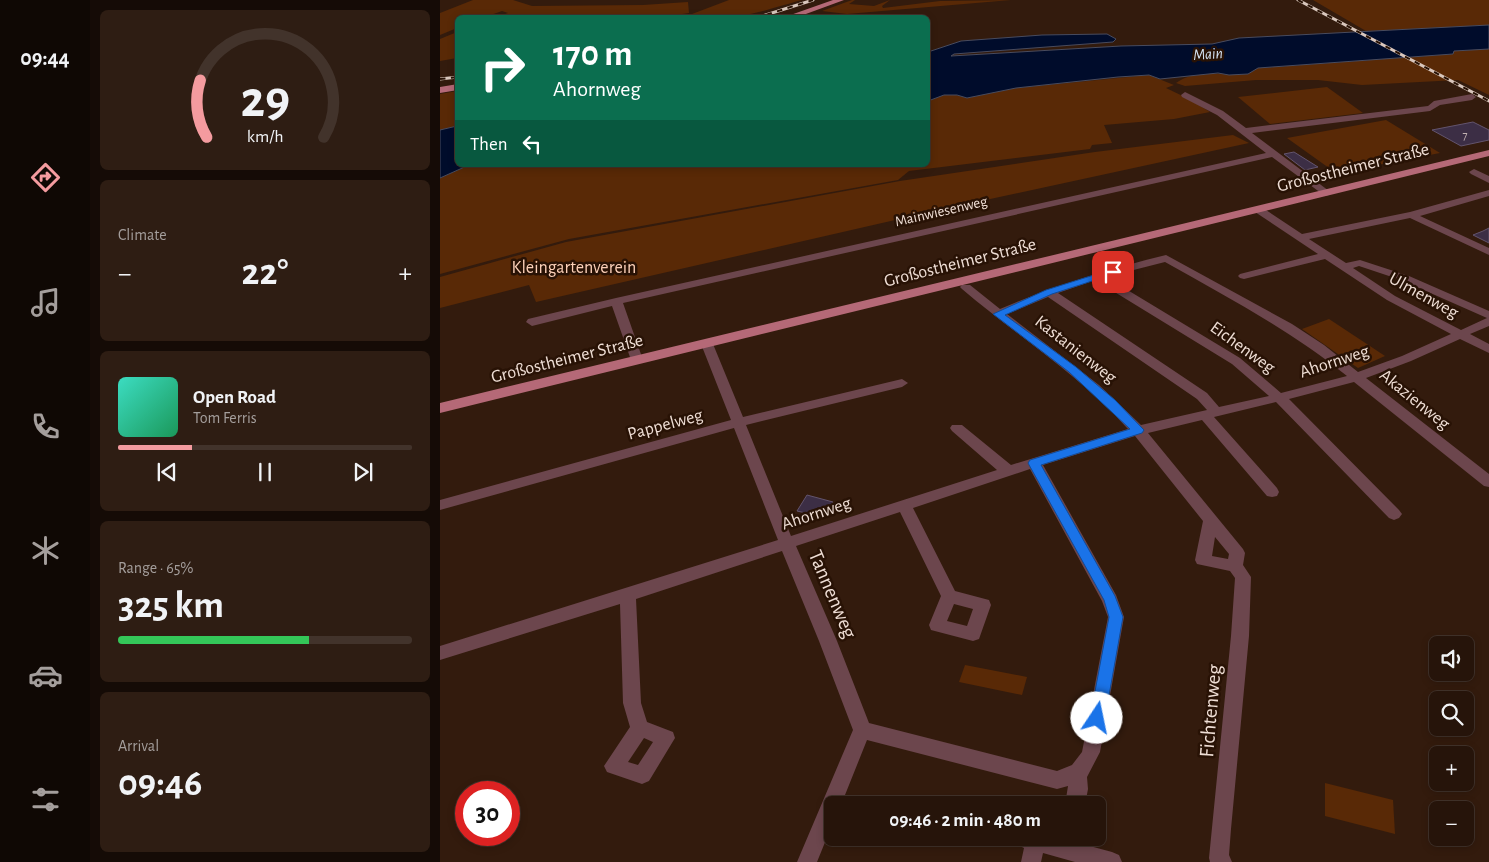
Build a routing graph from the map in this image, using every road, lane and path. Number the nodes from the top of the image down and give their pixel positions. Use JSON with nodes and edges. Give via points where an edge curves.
{"nodes":[{"id":1,"x":840,"y":0,"type":"edge"},
{"id":2,"x":795,"y":15,"type":"edge"},
{"id":3,"x":455,"y":88,"type":"edge"},
{"id":4,"x":440,"y":90,"type":"edge"},
{"id":5,"x":1185,"y":95,"type":"dead end"},
{"id":6,"x":1472,"y":98,"type":"dead end"},
{"id":7,"x":1245,"y":131,"type":"junction"},
{"id":8,"x":1489,"y":153,"type":"edge"},
{"id":9,"x":1274,"y":154,"type":"junction"},
{"id":10,"x":1474,"y":172,"type":"dead end"},
{"id":11,"x":1489,"y":180,"type":"edge"},
{"id":12,"x":1326,"y":193,"type":"junction"},
{"id":13,"x":1489,"y":193,"type":"edge"},
{"id":14,"x":1259,"y":210,"type":"junction"},
{"id":15,"x":1411,"y":215,"type":"junction"},
{"id":16,"x":1301,"y":237,"type":"junction"},
{"id":17,"x":1489,"y":252,"type":"edge"},
{"id":18,"x":1326,"y":255,"type":"junction"},
{"id":19,"x":1344,"y":267,"type":"junction"},
{"id":20,"x":1096,"y":276,"type":"junction"},
{"id":21,"x":1244,"y":276,"type":"dead end"},
{"id":22,"x":966,"y":287,"type":"dead end"},
{"id":23,"x":1049,"y":292,"type":"junction"},
{"id":24,"x":616,"y":301,"type":"junction"},
{"id":25,"x":998,"y":314,"type":"junction"},
{"id":26,"x":1489,"y":315,"type":"edge"},
{"id":27,"x":532,"y":322,"type":"dead end"},
{"id":28,"x":1489,"y":322,"type":"edge"},
{"id":29,"x":1460,"y":335,"type":"junction"},
{"id":30,"x":707,"y":344,"type":"junction"},
{"id":31,"x":1489,"y":349,"type":"edge"},
{"id":32,"x":637,"y":360,"type":"junction"},
{"id":33,"x":1357,"y":376,"type":"junction"},
{"id":34,"x":902,"y":383,"type":"dead end"},
{"id":35,"x":1280,"y":398,"type":"junction"},
{"id":36,"x":440,"y":408,"type":"edge"},
{"id":37,"x":1210,"y":413,"type":"junction"},
{"id":38,"x":740,"y":422,"type":"junction"},
{"id":39,"x":957,"y":428,"type":"dead end"},
{"id":40,"x":1138,"y":430,"type":"junction"},
{"id":41,"x":1034,"y":463,"type":"junction"},
{"id":42,"x":1009,"y":472,"type":"junction"},
{"id":43,"x":1489,"y":482,"type":"edge"},
{"id":44,"x":1272,"y":492,"type":"dead end"},
{"id":45,"x":440,"y":505,"type":"edge"},
{"id":46,"x":904,"y":505,"type":"junction"},
{"id":47,"x":1394,"y":514,"type":"dead end"},
{"id":48,"x":1210,"y":521,"type":"junction"},
{"id":49,"x":787,"y":544,"type":"junction"},
{"id":50,"x":1235,"y":566,"type":"junction"},
{"id":51,"x":628,"y":595,"type":"junction"},
{"id":52,"x":949,"y":596,"type":"dead end"},
{"id":53,"x":440,"y":653,"type":"edge"},
{"id":54,"x":640,"y":728,"type":"dead end"},
{"id":55,"x":862,"y":730,"type":"junction"},
{"id":56,"x":1077,"y":774,"type":"junction"},
{"id":57,"x":1077,"y":796,"type":"edge"},
{"id":58,"x":1031,"y":846,"type":"edge"},
{"id":59,"x":1074,"y":846,"type":"edge"},
{"id":60,"x":807,"y":862,"type":"edge"},
{"id":61,"x":1030,"y":862,"type":"edge"},
{"id":62,"x":1112,"y":862,"type":"edge"},
{"id":63,"x":1222,"y":862,"type":"edge"}],
"edges":[{"from":1,"to":2,"type":"main road"},
{"from":3,"to":4,"type":"main road"},
{"from":5,"to":7,"type":"street","via":[[1220,113]]},
{"from":6,"to":7,"type":"street","via":[[1437,103],[1430,108]]},
{"from":7,"to":9,"type":"street"},
{"from":8,"to":12,"type":"main road","name":"Großostheimer Straße"},
{"from":9,"to":12,"type":"street"},
{"from":9,"to":24,"type":"street","name":"Mainwiesenweg"},
{"from":10,"to":11,"type":"street"},
{"from":12,"to":14,"type":"main road","name":"Großostheimer Straße"},
{"from":13,"to":15,"type":"street"},
{"from":14,"to":16,"type":"street","name":"Ulmenweg"},
{"from":14,"to":30,"type":"main road","name":"Großostheimer Straße"},
{"from":15,"to":16,"type":"street"},
{"from":15,"to":17,"type":"street"},
{"from":16,"to":18,"type":"street","name":"Ulmenweg"},
{"from":18,"to":19,"type":"street","name":"Ulmenweg"},
{"from":18,"to":21,"type":"street"},
{"from":19,"to":26,"type":"street","name":"Ulmenweg","via":[[1360,263],[1405,278]]},
{"from":19,"to":29,"type":"street","name":"Ulmenweg","via":[[1391,298]]},
{"from":20,"to":23,"type":"street","name":"Akazienweg"},
{"from":20,"to":33,"type":"street","name":"Akazienweg","via":[[1166,258],[1288,327]]},
{"from":20,"to":35,"type":"street","name":"Eichenweg","via":[[1236,361]]},
{"from":22,"to":25,"type":"street","name":"Kastanienweg"},
{"from":23,"to":25,"type":"street","name":"Akazienweg"},
{"from":23,"to":37,"type":"street","via":[[1202,396]]},
{"from":24,"to":27,"type":"street","name":"Mainwiesenweg"},
{"from":24,"to":32,"type":"street"},
{"from":25,"to":40,"type":"street","name":"Kastanienweg","via":[[1073,369]]},
{"from":28,"to":29,"type":"street","name":"Ahornweg"},
{"from":29,"to":31,"type":"street","name":"Ulmenweg"},
{"from":29,"to":33,"type":"street","name":"Ahornweg"},
{"from":30,"to":32,"type":"main road","name":"Großostheimer Straße"},
{"from":30,"to":38,"type":"street","name":"Tannenweg"},
{"from":32,"to":36,"type":"main road","name":"Großostheimer Straße"},
{"from":33,"to":35,"type":"street","name":"Ahornweg"},
{"from":33,"to":43,"type":"street","name":"Akazienweg"},
{"from":34,"to":38,"type":"street","name":"Pappelweg"},
{"from":35,"to":37,"type":"street","name":"Ahornweg"},
{"from":35,"to":47,"type":"street","name":"Eichenweg"},
{"from":37,"to":40,"type":"street","name":"Ahornweg"},
{"from":37,"to":44,"type":"street"},
{"from":38,"to":45,"type":"street","name":"Pappelweg"},
{"from":38,"to":49,"type":"street","name":"Tannenweg"},
{"from":39,"to":42,"type":"street"},
{"from":40,"to":41,"type":"street","name":"Ahornweg"},
{"from":40,"to":48,"type":"street","name":"Kastanienweg"},
{"from":41,"to":42,"type":"street","name":"Ahornweg"},
{"from":41,"to":56,"type":"street","via":[[1110,600],[1116,617],[1091,752]]},
{"from":42,"to":46,"type":"street","name":"Ahornweg"},
{"from":46,"to":49,"type":"street","name":"Ahornweg"},
{"from":46,"to":52,"type":"street"},
{"from":48,"to":50,"type":"street","name":"Kastanienweg","via":[[1236,553]]},
{"from":48,"to":50,"type":"street","via":[[1203,560]]},
{"from":49,"to":51,"type":"street","name":"Ahornweg"},
{"from":49,"to":55,"type":"street","name":"Tannenweg"},
{"from":50,"to":63,"type":"street","name":"Fichtenweg","via":[[1244,577],[1221,829],[1219,858]]},
{"from":51,"to":53,"type":"street","name":"Ahornweg"},
{"from":51,"to":54,"type":"street","via":[[632,703]]},
{"from":55,"to":56,"type":"street","via":[[1057,780]]},
{"from":55,"to":60,"type":"street"},
{"from":56,"to":57,"type":"street"},
{"from":58,"to":61,"type":"street"},
{"from":59,"to":62,"type":"street"}]}
